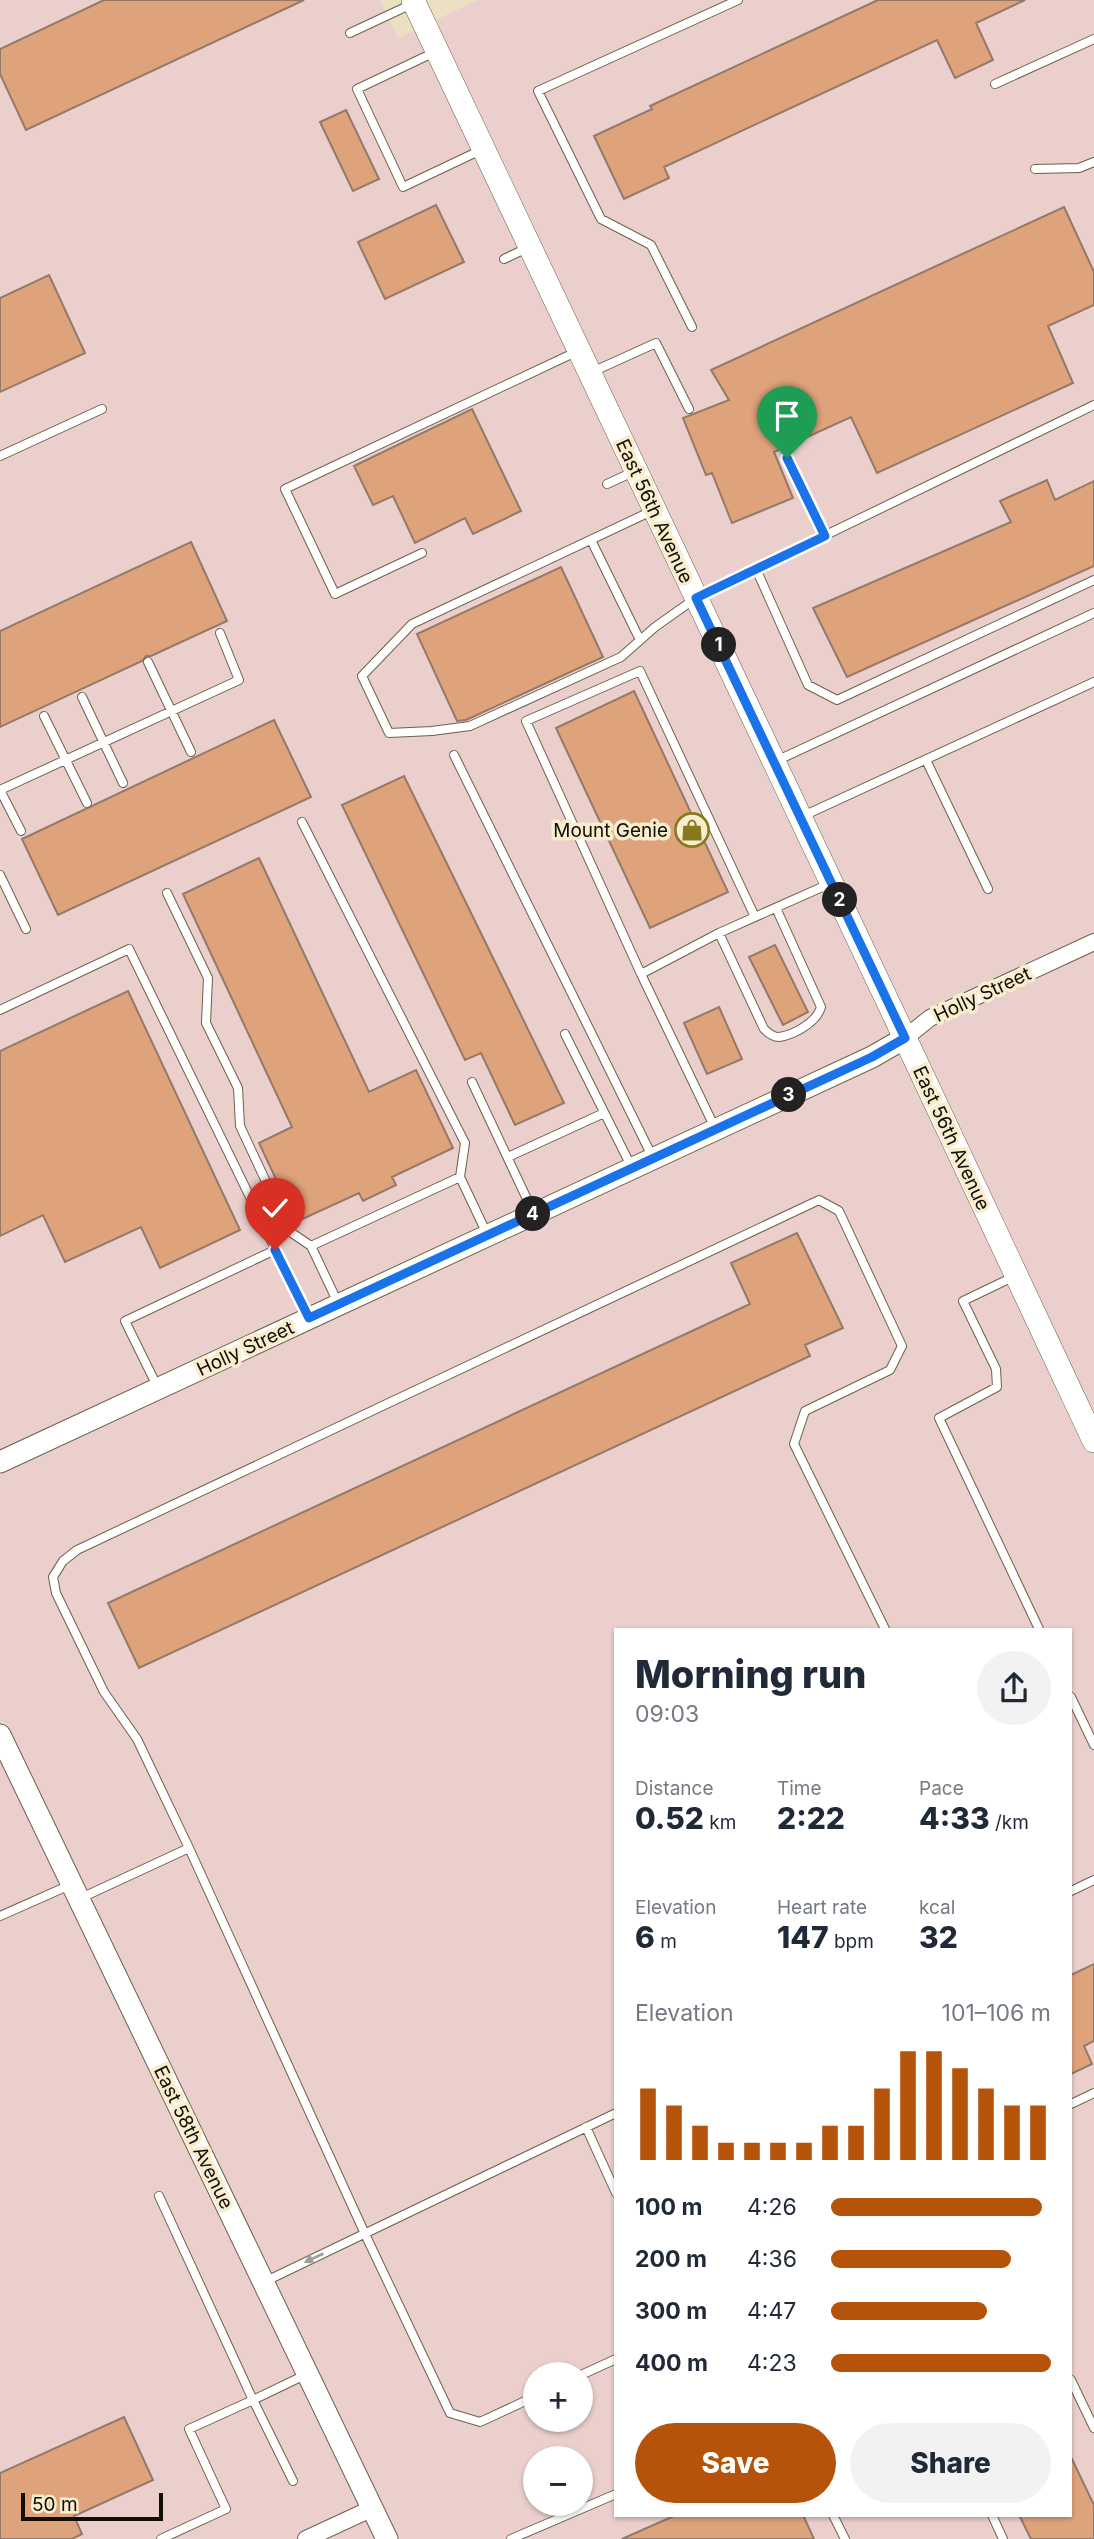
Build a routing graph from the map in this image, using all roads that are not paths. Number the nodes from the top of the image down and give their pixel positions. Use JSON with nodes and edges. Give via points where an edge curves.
{"nodes":[{"id":1,"x":738,"y":0,"type":"edge"},
{"id":2,"x":416,"y":1,"type":"edge"},
{"id":3,"x":351,"y":33,"type":"dead end"},
{"id":4,"x":1094,"y":39,"type":"edge"},
{"id":5,"x":437,"y":51,"type":"junction"},
{"id":6,"x":995,"y":84,"type":"dead end"},
{"id":7,"x":484,"y":149,"type":"junction"},
{"id":8,"x":1094,"y":162,"type":"edge"},
{"id":9,"x":1035,"y":169,"type":"dead end"},
{"id":10,"x":530,"y":246,"type":"junction"},
{"id":11,"x":504,"y":259,"type":"dead end"},
{"id":12,"x":692,"y":327,"type":"dead end"},
{"id":13,"x":579,"y":350,"type":"junction"},
{"id":14,"x":590,"y":373,"type":"junction"},
{"id":15,"x":1094,"y":405,"type":"edge"},
{"id":16,"x":102,"y":409,"type":"dead end"},
{"id":17,"x":689,"y":409,"type":"dead end"},
{"id":18,"x":0,"y":456,"type":"edge"},
{"id":19,"x":787,"y":458,"type":"dead end"},
{"id":20,"x":636,"y":471,"type":"junction"},
{"id":21,"x":607,"y":484,"type":"dead end"},
{"id":22,"x":655,"y":510,"type":"junction"},
{"id":23,"x":825,"y":536,"type":"junction"},
{"id":24,"x":591,"y":540,"type":"junction"},
{"id":25,"x":422,"y":553,"type":"dead end"},
{"id":26,"x":756,"y":569,"type":"junction"},
{"id":27,"x":1094,"y":580,"type":"edge"},
{"id":28,"x":696,"y":598,"type":"junction"},
{"id":29,"x":1094,"y":613,"type":"edge"},
{"id":30,"x":220,"y":633,"type":"dead end"},
{"id":31,"x":640,"y":640,"type":"junction"},
{"id":32,"x":148,"y":662,"type":"dead end"},
{"id":33,"x":1094,"y":682,"type":"edge"},
{"id":34,"x":82,"y":697,"type":"dead end"},
{"id":35,"x":171,"y":711,"type":"junction"},
{"id":36,"x":44,"y":716,"type":"dead end"},
{"id":37,"x":105,"y":741,"type":"junction"},
{"id":38,"x":191,"y":752,"type":"dead end"},
{"id":39,"x":454,"y":755,"type":"dead end"},
{"id":40,"x":66,"y":759,"type":"junction"},
{"id":41,"x":926,"y":760,"type":"junction"},
{"id":42,"x":774,"y":762,"type":"junction"},
{"id":43,"x":123,"y":783,"type":"dead end"},
{"id":44,"x":87,"y":803,"type":"dead end"},
{"id":45,"x":801,"y":817,"type":"junction"},
{"id":46,"x":302,"y":822,"type":"dead end"},
{"id":47,"x":20,"y":831,"type":"dead end"},
{"id":48,"x":0,"y":875,"type":"edge"},
{"id":49,"x":831,"y":882,"type":"junction"},
{"id":50,"x":988,"y":889,"type":"dead end"},
{"id":51,"x":167,"y":893,"type":"dead end"},
{"id":52,"x":776,"y":908,"type":"junction"},
{"id":53,"x":755,"y":917,"type":"junction"},
{"id":54,"x":26,"y":929,"type":"dead end"},
{"id":55,"x":719,"y":933,"type":"junction"},
{"id":56,"x":1094,"y":942,"type":"edge"},
{"id":57,"x":641,"y":974,"type":"junction"},
{"id":58,"x":0,"y":1010,"type":"edge"},
{"id":59,"x":565,"y":1034,"type":"dead end"},
{"id":60,"x":905,"y":1038,"type":"junction"},
{"id":61,"x":472,"y":1082,"type":"dead end"},
{"id":62,"x":604,"y":1113,"type":"junction"},
{"id":63,"x":716,"y":1129,"type":"junction"},
{"id":64,"x":508,"y":1157,"type":"junction"},
{"id":65,"x":653,"y":1158,"type":"junction"},
{"id":66,"x":632,"y":1168,"type":"junction"},
{"id":67,"x":460,"y":1177,"type":"junction"},
{"id":68,"x":534,"y":1214,"type":"junction"},
{"id":69,"x":487,"y":1236,"type":"junction"},
{"id":70,"x":312,"y":1246,"type":"junction"},
{"id":71,"x":275,"y":1250,"type":"junction"},
{"id":72,"x":1016,"y":1276,"type":"junction"},
{"id":73,"x":339,"y":1305,"type":"junction"},
{"id":74,"x":309,"y":1318,"type":"junction"},
{"id":75,"x":159,"y":1388,"type":"junction"},
{"id":76,"x":1088,"y":1414,"type":"edge"},
{"id":77,"x":1094,"y":1441,"type":"edge"},
{"id":78,"x":0,"y":1462,"type":"edge"},
{"id":79,"x":885,"y":1628,"type":"edge"},
{"id":80,"x":1039,"y":1628,"type":"edge"},
{"id":81,"x":1072,"y":1699,"type":"edge"},
{"id":82,"x":0,"y":1735,"type":"edge"},
{"id":83,"x":1094,"y":1745,"type":"edge"},
{"id":84,"x":189,"y":1848,"type":"junction"},
{"id":85,"x":1094,"y":1880,"type":"edge"},
{"id":86,"x":76,"y":1891,"type":"junction"},
{"id":87,"x":1072,"y":1891,"type":"edge"},
{"id":88,"x":0,"y":1916,"type":"edge"},
{"id":89,"x":1094,"y":2093,"type":"edge"},
{"id":90,"x":1072,"y":2104,"type":"edge"},
{"id":91,"x":614,"y":2114,"type":"edge"},
{"id":92,"x":586,"y":2127,"type":"junction"},
{"id":93,"x":614,"y":2189,"type":"edge"},
{"id":94,"x":159,"y":2196,"type":"dead end"},
{"id":95,"x":365,"y":2234,"type":"junction"},
{"id":96,"x":264,"y":2282,"type":"junction"},
{"id":97,"x":614,"y":2360,"type":"edge"},
{"id":98,"x":593,"y":2370,"type":"edge"},
{"id":99,"x":308,"y":2374,"type":"junction"},
{"id":100,"x":1072,"y":2382,"type":"edge"},
{"id":101,"x":253,"y":2400,"type":"junction"},
{"id":102,"x":523,"y":2402,"type":"edge"},
{"id":103,"x":1094,"y":2428,"type":"edge"},
{"id":104,"x":293,"y":2481,"type":"dead end"},
{"id":105,"x":614,"y":2495,"type":"edge"},
{"id":106,"x":373,"y":2508,"type":"junction"},
{"id":107,"x":834,"y":2517,"type":"edge"},
{"id":108,"x":993,"y":2517,"type":"edge"},
{"id":109,"x":161,"y":2539,"type":"edge"},
{"id":110,"x":306,"y":2539,"type":"edge"},
{"id":111,"x":387,"y":2539,"type":"edge"},
{"id":112,"x":511,"y":2539,"type":"edge"},
{"id":113,"x":845,"y":2539,"type":"edge"},
{"id":114,"x":1003,"y":2539,"type":"edge"}],
"edges":[{"from":1,"to":12,"type":"lane","via":[[538,91],[601,219],[651,245]]},
{"from":2,"to":3,"type":"lane"},
{"from":2,"to":5,"type":"main road","name":"East 56th Avenue"},
{"from":4,"to":6,"type":"lane"},
{"from":5,"to":7,"type":"main road","name":"East 56th Avenue"},
{"from":5,"to":7,"type":"lane","via":[[357,89],[403,187]]},
{"from":7,"to":10,"type":"main road","name":"East 56th Avenue"},
{"from":8,"to":9,"type":"lane","via":[[1079,168]]},
{"from":10,"to":11,"type":"lane"},
{"from":10,"to":13,"type":"main road","name":"East 56th Avenue"},
{"from":13,"to":14,"type":"main road","name":"East 56th Avenue"},
{"from":13,"to":25,"type":"lane","via":[[285,489],[335,594]]},
{"from":14,"to":17,"type":"lane","via":[[656,343]]},
{"from":14,"to":20,"type":"main road","name":"East 56th Avenue"},
{"from":15,"to":23,"type":"lane"},
{"from":16,"to":18,"type":"lane"},
{"from":19,"to":23,"type":"lane"},
{"from":20,"to":21,"type":"lane"},
{"from":20,"to":22,"type":"main road","name":"East 56th Avenue"},
{"from":22,"to":24,"type":"lane"},
{"from":22,"to":28,"type":"main road","name":"East 56th Avenue"},
{"from":23,"to":26,"type":"lane"},
{"from":24,"to":31,"type":"lane"},
{"from":24,"to":31,"type":"lane","via":[[412,624],[362,676],[389,733],[470,726],[621,657]]},
{"from":26,"to":27,"type":"lane","via":[[808,685],[837,700]]},
{"from":26,"to":28,"type":"lane"},
{"from":28,"to":31,"type":"lane"},
{"from":28,"to":42,"type":"main road","name":"East 56th Avenue"},
{"from":29,"to":42,"type":"lane"},
{"from":30,"to":35,"type":"lane","via":[[239,680]]},
{"from":32,"to":35,"type":"lane"},
{"from":33,"to":41,"type":"lane"},
{"from":34,"to":37,"type":"lane"},
{"from":35,"to":37,"type":"lane"},
{"from":35,"to":38,"type":"lane"},
{"from":36,"to":40,"type":"lane"},
{"from":37,"to":40,"type":"lane"},
{"from":37,"to":43,"type":"lane"},
{"from":39,"to":65,"type":"lane"},
{"from":40,"to":44,"type":"lane"},
{"from":40,"to":47,"type":"lane","via":[[0,790]]},
{"from":41,"to":45,"type":"lane"},
{"from":41,"to":50,"type":"lane"},
{"from":42,"to":45,"type":"main road","name":"East 56th Avenue"},
{"from":45,"to":49,"type":"main road","name":"East 56th Avenue"},
{"from":46,"to":67,"type":"lane","via":[[465,1143]]},
{"from":48,"to":54,"type":"lane"},
{"from":49,"to":52,"type":"lane"},
{"from":49,"to":60,"type":"main road","name":"East 56th Avenue"},
{"from":51,"to":70,"type":"lane","via":[[208,978],[206,1023],[238,1088],[240,1126],[289,1231]]},
{"from":52,"to":53,"type":"lane"},
{"from":52,"to":55,"type":"lane","via":[[821,1007],[811,1023],[780,1037],[764,1029]]},
{"from":53,"to":55,"type":"lane"},
{"from":53,"to":57,"type":"lane","via":[[640,671],[526,721]]},
{"from":55,"to":57,"type":"lane"},
{"from":56,"to":60,"type":"street","name":"Holly Street","via":[[930,1018]]},
{"from":57,"to":63,"type":"lane"},
{"from":58,"to":71,"type":"lane","via":[[129,949]]},
{"from":59,"to":62,"type":"lane"},
{"from":60,"to":63,"type":"street","name":"Holly Street"},
{"from":60,"to":72,"type":"main road","name":"East 56th Avenue"},
{"from":61,"to":64,"type":"lane"},
{"from":62,"to":64,"type":"lane"},
{"from":62,"to":66,"type":"lane"},
{"from":63,"to":65,"type":"street","name":"Holly Street"},
{"from":64,"to":68,"type":"lane"},
{"from":65,"to":66,"type":"street","name":"Holly Street"},
{"from":66,"to":68,"type":"street","name":"Holly Street"},
{"from":67,"to":69,"type":"lane"},
{"from":67,"to":70,"type":"lane"},
{"from":68,"to":69,"type":"street","name":"Holly Street"},
{"from":69,"to":73,"type":"street","name":"Holly Street"},
{"from":70,"to":73,"type":"lane"},
{"from":71,"to":74,"type":"lane"},
{"from":71,"to":75,"type":"lane","via":[[125,1321]]},
{"from":72,"to":76,"type":"main road","name":"East 56th Avenue"},
{"from":72,"to":80,"type":"lane","via":[[963,1301],[996,1369],[997,1387],[939,1418]]},
{"from":73,"to":74,"type":"street","name":"Holly Street"},
{"from":74,"to":75,"type":"street","name":"Holly Street"},
{"from":75,"to":78,"type":"street","name":"Holly Street"},
{"from":76,"to":77,"type":"main road","name":"East 56th Avenue"},
{"from":79,"to":84,"type":"lane","via":[[794,1444],[805,1411],[890,1370],[902,1346],[839,1210],[819,1200],[62,1561],[53,1577],[56,1593],[104,1692],[137,1739]]},
{"from":81,"to":83,"type":"lane"},
{"from":82,"to":86,"type":"street","name":"East 58th Avenue"},
{"from":84,"to":86,"type":"lane"},
{"from":84,"to":95,"type":"lane"},
{"from":85,"to":87,"type":"lane"},
{"from":86,"to":88,"type":"lane"},
{"from":86,"to":96,"type":"street","name":"East 58th Avenue"},
{"from":89,"to":90,"type":"lane"},
{"from":91,"to":92,"type":"lane"},
{"from":92,"to":93,"type":"lane"},
{"from":92,"to":95,"type":"lane"},
{"from":94,"to":101,"type":"lane"},
{"from":95,"to":96,"type":"lane","one_way":true},
{"from":95,"to":102,"type":"lane","via":[[450,2413],[480,2422]]},
{"from":96,"to":99,"type":"street","name":"East 58th Avenue"},
{"from":97,"to":98,"type":"lane"},
{"from":99,"to":101,"type":"lane"},
{"from":99,"to":106,"type":"street","name":"East 58th Avenue"},
{"from":100,"to":103,"type":"lane"},
{"from":101,"to":104,"type":"lane"},
{"from":101,"to":109,"type":"lane","via":[[189,2429],[226,2509]]},
{"from":105,"to":112,"type":"lane"},
{"from":106,"to":110,"type":"street"},
{"from":106,"to":111,"type":"street","name":"East 58th Avenue"},
{"from":107,"to":113,"type":"lane"},
{"from":108,"to":114,"type":"lane"}]}
